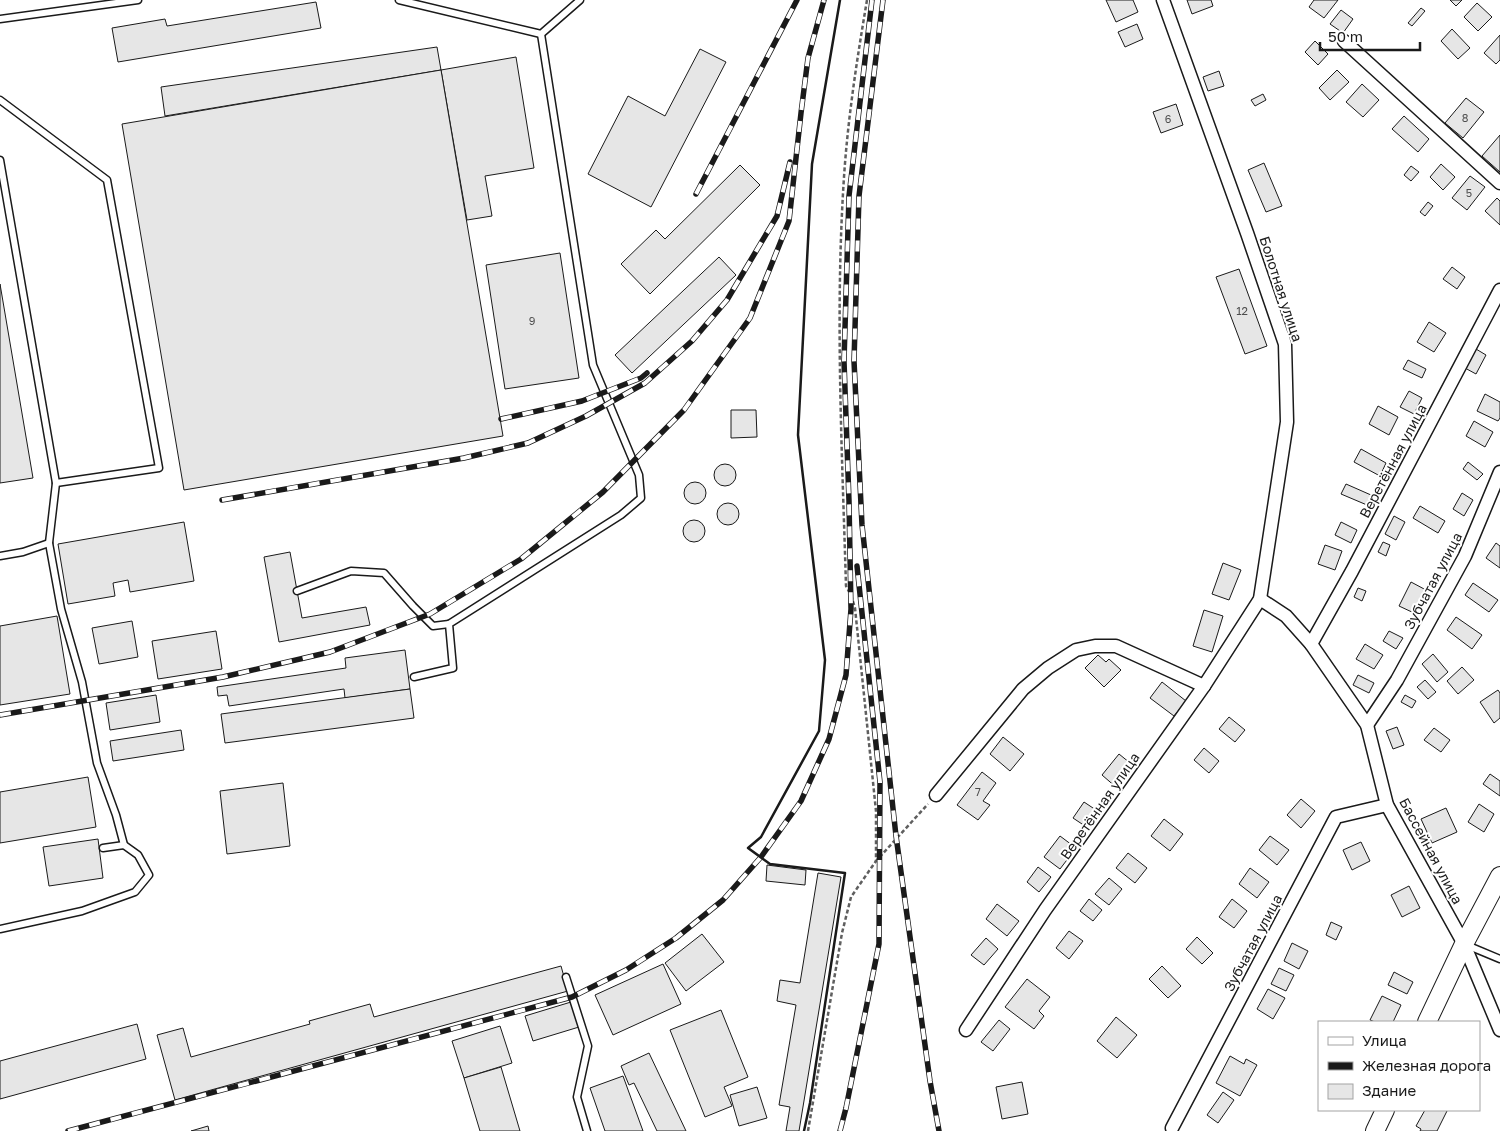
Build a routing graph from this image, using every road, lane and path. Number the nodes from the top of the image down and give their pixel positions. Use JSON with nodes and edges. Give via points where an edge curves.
{"nodes":[{"id":1,"x":138,"y":0,"type":"edge"},
{"id":2,"x":398,"y":0,"type":"edge"},
{"id":3,"x":580,"y":0,"type":"edge"},
{"id":4,"x":866,"y":0,"type":"edge"},
{"id":5,"x":1163,"y":0,"type":"edge"},
{"id":6,"x":0,"y":19,"type":"edge"},
{"id":7,"x":542,"y":34,"type":"junction"},
{"id":8,"x":1344,"y":41,"type":"dead end"},
{"id":9,"x":0,"y":100,"type":"edge"},
{"id":10,"x":0,"y":160,"type":"edge"},
{"id":11,"x":1500,"y":183,"type":"edge"},
{"id":12,"x":1500,"y":290,"type":"edge"},
{"id":13,"x":1500,"y":472,"type":"edge"},
{"id":14,"x":56,"y":483,"type":"junction"},
{"id":15,"x":48,"y":543,"type":"junction"},
{"id":16,"x":0,"y":556,"type":"edge"},
{"id":17,"x":297,"y":590,"type":"dead end"},
{"id":18,"x":1260,"y":599,"type":"junction"},
{"id":19,"x":448,"y":624,"type":"junction"},
{"id":20,"x":1311,"y":644,"type":"junction"},
{"id":21,"x":414,"y":677,"type":"dead end"},
{"id":22,"x":1204,"y":686,"type":"junction"},
{"id":23,"x":1367,"y":725,"type":"junction"},
{"id":24,"x":936,"y":795,"type":"joint"},
{"id":25,"x":1387,"y":805,"type":"junction"},
{"id":26,"x":124,"y":845,"type":"junction"},
{"id":27,"x":103,"y":848,"type":"dead end"},
{"id":28,"x":876,"y":861,"type":"junction"},
{"id":29,"x":1500,"y":876,"type":"edge"},
{"id":30,"x":0,"y":930,"type":"edge"},
{"id":31,"x":1464,"y":944,"type":"junction"},
{"id":32,"x":1500,"y":959,"type":"edge"},
{"id":33,"x":566,"y":977,"type":"dead end"},
{"id":34,"x":1427,"y":1021,"type":"edge"},
{"id":35,"x":966,"y":1030,"type":"dead end"},
{"id":36,"x":1500,"y":1030,"type":"edge"},
{"id":37,"x":1385,"y":1111,"type":"edge"},
{"id":38,"x":1172,"y":1128,"type":"dead end"},
{"id":39,"x":587,"y":1131,"type":"edge"},
{"id":40,"x":808,"y":1131,"type":"edge"},
{"id":41,"x":1375,"y":1131,"type":"edge"}],
"edges":[{"from":1,"to":6,"type":"lane"},
{"from":2,"to":7,"type":"lane"},
{"from":3,"to":7,"type":"lane"},
{"from":4,"to":28,"type":"path","via":[[844,176],[840,278],[841,404],[846,586],[855,608],[871,749]]},
{"from":5,"to":18,"type":"street","name":"Болотная улица","via":[[1285,344],[1287,422]]},
{"from":7,"to":19,"type":"lane","via":[[593,366],[639,475],[641,498],[621,516]]},
{"from":8,"to":11,"type":"street"},
{"from":9,"to":14,"type":"lane","via":[[106,180],[159,468]]},
{"from":10,"to":14,"type":"lane"},
{"from":12,"to":20,"type":"street","name":"Веретённая улица"},
{"from":13,"to":23,"type":"street","name":"Зубчатая улица","via":[[1465,556],[1396,680]]},
{"from":14,"to":15,"type":"lane"},
{"from":15,"to":16,"type":"lane"},
{"from":15,"to":26,"type":"lane","via":[[61,609],[82,682],[97,763]]},
{"from":17,"to":19,"type":"lane","via":[[352,571],[384,573],[433,626]]},
{"from":18,"to":20,"type":"street","name":"Бассейная улица","via":[[1286,616]]},
{"from":18,"to":22,"type":"street","name":"Веретённая улица"},
{"from":19,"to":21,"type":"lane","via":[[453,668]]},
{"from":20,"to":23,"type":"street","name":"Бассейная улица"},
{"from":22,"to":24,"type":"street","via":[[1116,646],[1076,650],[1023,689]]},
{"from":22,"to":35,"type":"street","name":"Веретённая улица","via":[[1045,910]]},
{"from":23,"to":25,"type":"street","name":"Бассейная улица"},
{"from":24,"to":28,"type":"path"},
{"from":25,"to":31,"type":"street","name":"Бассейная улица"},
{"from":25,"to":38,"type":"street","name":"Зубчатая улица","via":[[1336,818]]},
{"from":26,"to":27,"type":"lane"},
{"from":26,"to":30,"type":"lane","via":[[138,855],[149,875],[135,892],[82,911]]},
{"from":28,"to":40,"type":"path","via":[[851,897],[846,915]]},
{"from":29,"to":31,"type":"main road"},
{"from":31,"to":32,"type":"lane"},
{"from":31,"to":34,"type":"main road"},
{"from":31,"to":36,"type":"street","name":"Бассейная улица"},
{"from":33,"to":39,"type":"lane","via":[[588,1046],[577,1097]]},
{"from":37,"to":41,"type":"main road"}]}
